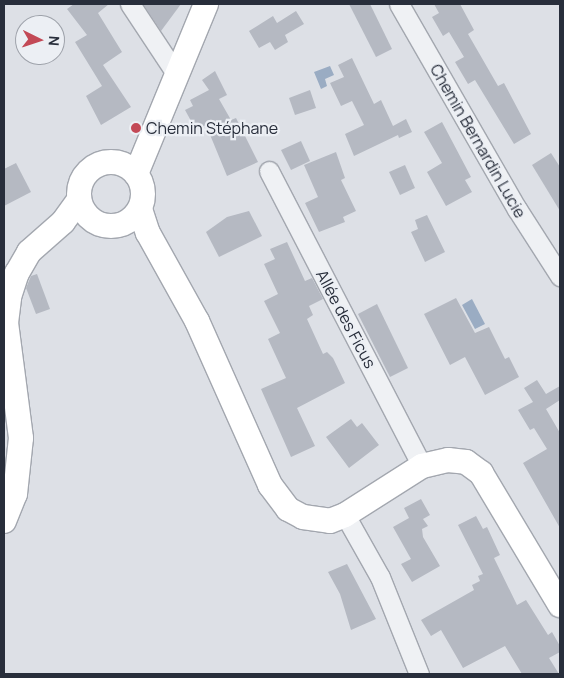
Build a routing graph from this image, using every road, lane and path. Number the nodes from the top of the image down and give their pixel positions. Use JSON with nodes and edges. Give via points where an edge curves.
{"nodes":[{"id":1,"x":130,"y":4,"type":"edge"},
{"id":2,"x":206,"y":4,"type":"edge"},
{"id":3,"x":400,"y":4,"type":"edge"},
{"id":4,"x":177,"y":75,"type":"junction"},
{"id":5,"x":127,"y":168,"type":"junction"},
{"id":6,"x":269,"y":172,"type":"dead end"},
{"id":7,"x":83,"y":208,"type":"junction"},
{"id":8,"x":132,"y":217,"type":"junction"},
{"id":9,"x":560,"y":276,"type":"edge"},
{"id":10,"x":5,"y":323,"type":"edge"},
{"id":11,"x":422,"y":466,"type":"junction"},
{"id":12,"x":345,"y":516,"type":"junction"},
{"id":13,"x":4,"y":521,"type":"edge"},
{"id":14,"x":560,"y":605,"type":"edge"},
{"id":15,"x":419,"y":674,"type":"edge"}],
"edges":[{"from":1,"to":4,"type":"street"},
{"from":2,"to":4,"type":"main road"},
{"from":3,"to":9,"type":"street","name":"Chemin Bernardin Lucie","via":[[517,209]]},
{"from":4,"to":5,"type":"main road","via":[[154,129]]},
{"from":5,"to":7,"type":"main road","via":[[108,162],[89,171],[82,179]]},
{"from":5,"to":8,"type":"main road","via":[[143,191]]},
{"from":6,"to":11,"type":"street","name":"Allée des Ficus"},
{"from":7,"to":8,"type":"main road","via":[[101,225]]},
{"from":7,"to":10,"type":"main road","via":[[29,252],[9,297]]},
{"from":8,"to":12,"type":"main road","via":[[148,234],[197,321],[270,485],[288,509],[302,517],[330,521]]},
{"from":10,"to":13,"type":"main road","via":[[21,438],[15,494]]},
{"from":11,"to":12,"type":"main road"},
{"from":11,"to":14,"type":"main road","via":[[448,460],[466,462],[482,473]]},
{"from":12,"to":15,"type":"street","via":[[380,577]]}]}
